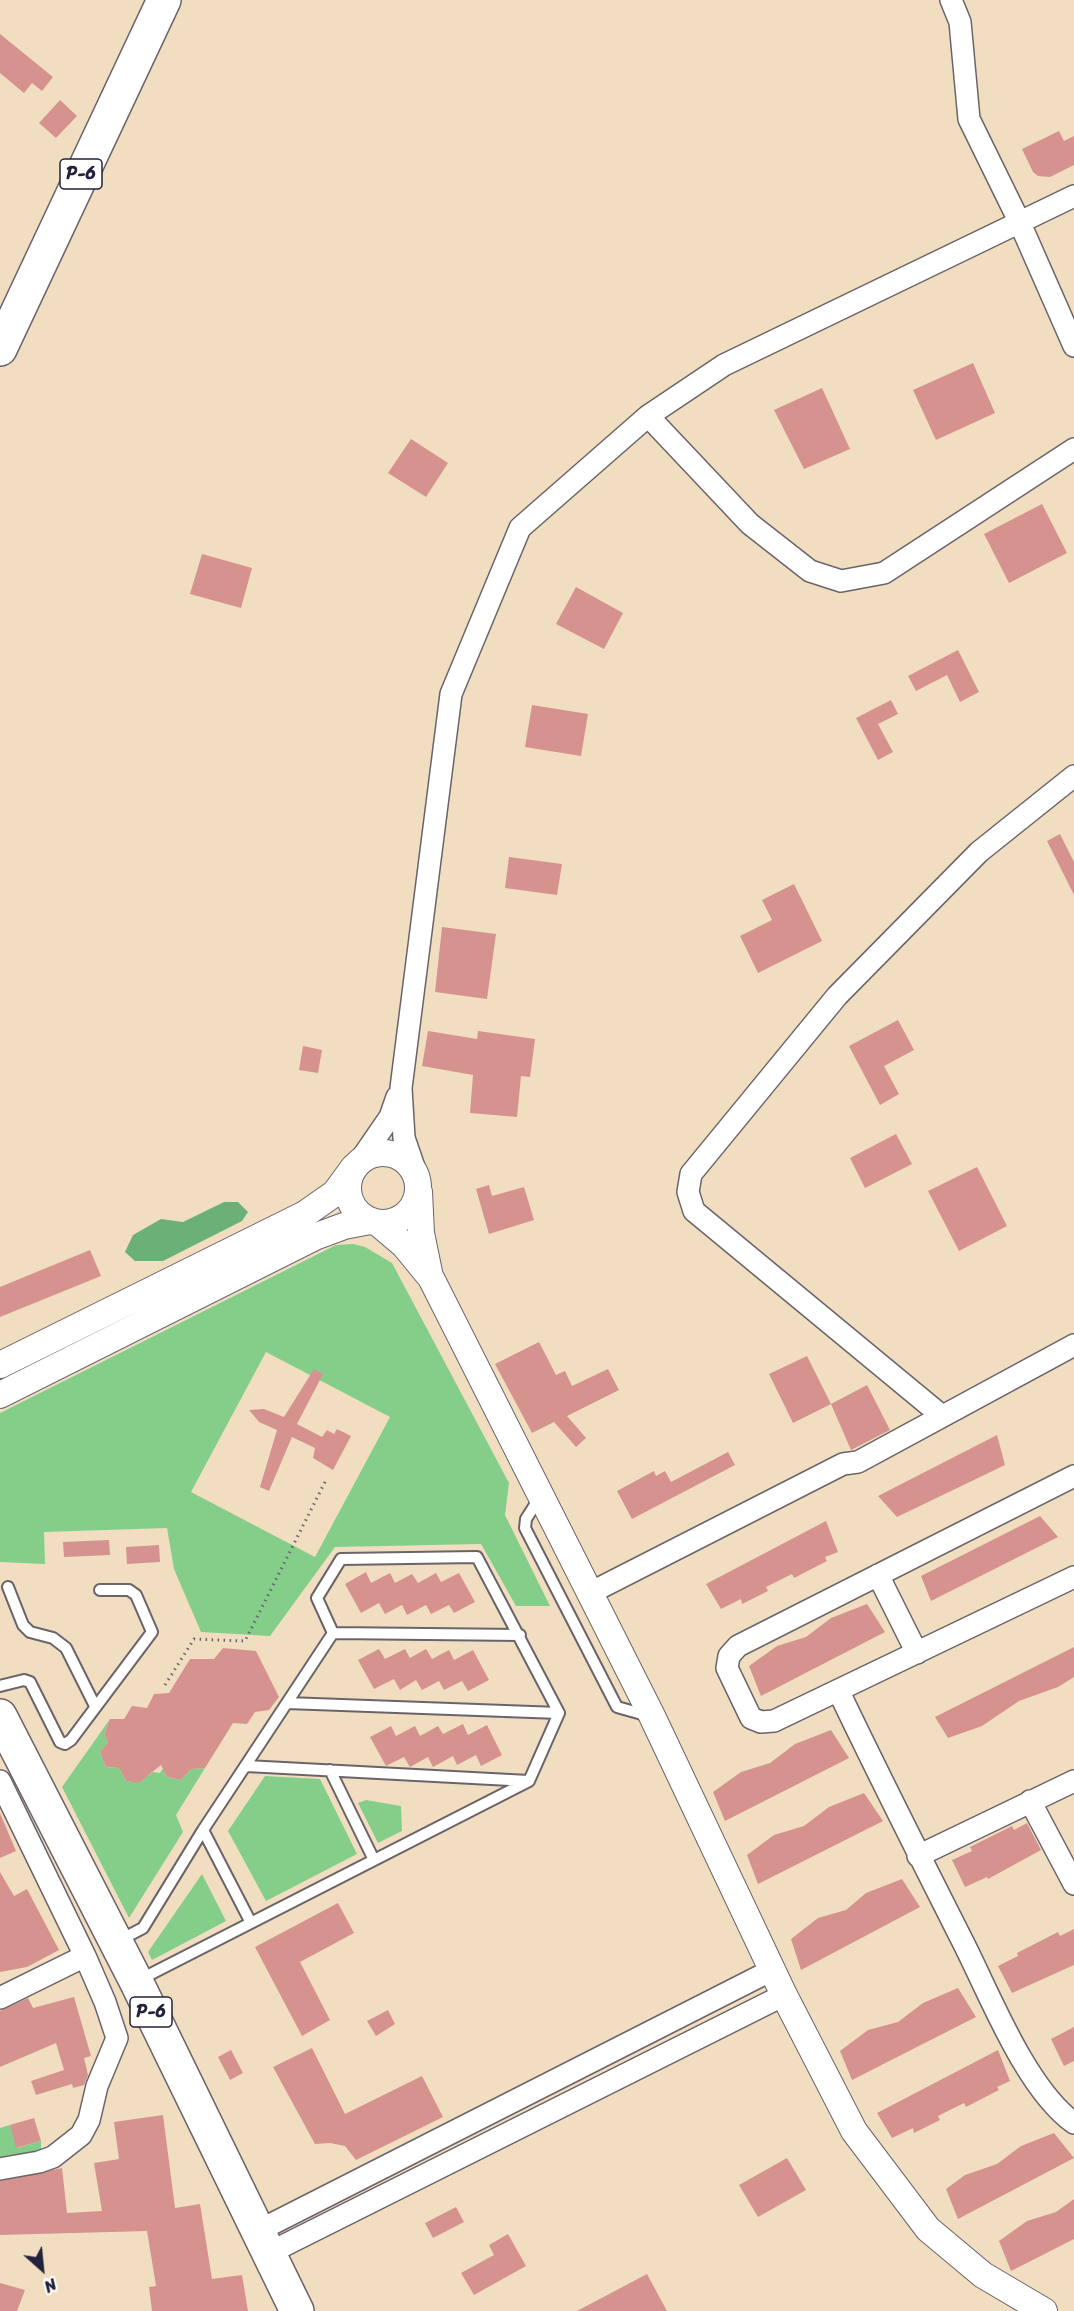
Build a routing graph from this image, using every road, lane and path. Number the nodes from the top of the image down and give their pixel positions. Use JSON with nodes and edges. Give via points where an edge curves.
{"nodes":[{"id":1,"x":164,"y":0,"type":"edge"},
{"id":2,"x":951,"y":0,"type":"edge"},
{"id":3,"x":1074,"y":196,"type":"edge"},
{"id":4,"x":1019,"y":221,"type":"junction"},
{"id":5,"x":3,"y":337,"type":"edge"},
{"id":6,"x":1074,"y":346,"type":"edge"},
{"id":7,"x":648,"y":416,"type":"junction"},
{"id":8,"x":1074,"y":449,"type":"edge"},
{"id":9,"x":1074,"y":776,"type":"edge"},
{"id":10,"x":401,"y":1088,"type":"junction"},
{"id":11,"x":357,"y":1165,"type":"junction"},
{"id":12,"x":417,"y":1180,"type":"junction"},
{"id":13,"x":374,"y":1222,"type":"junction"},
{"id":14,"x":431,"y":1278,"type":"junction"},
{"id":15,"x":1074,"y":1345,"type":"edge"},
{"id":16,"x":0,"y":1365,"type":"edge"},
{"id":17,"x":0,"y":1395,"type":"edge"},
{"id":18,"x":942,"y":1416,"type":"junction"},
{"id":19,"x":1074,"y":1476,"type":"edge"},
{"id":20,"x":327,"y":1479,"type":"dead end"},
{"id":21,"x":542,"y":1494,"type":"junction"},
{"id":22,"x":878,"y":1575,"type":"junction"},
{"id":23,"x":1074,"y":1577,"type":"edge"},
{"id":24,"x":8,"y":1587,"type":"dead end"},
{"id":25,"x":99,"y":1590,"type":"dead end"},
{"id":26,"x":590,"y":1593,"type":"junction"},
{"id":27,"x":333,"y":1633,"type":"junction"},
{"id":28,"x":520,"y":1635,"type":"junction"},
{"id":29,"x":917,"y":1653,"type":"junction"},
{"id":30,"x":165,"y":1685,"type":"dead end"},
{"id":31,"x":0,"y":1686,"type":"edge"},
{"id":32,"x":839,"y":1692,"type":"junction"},
{"id":33,"x":287,"y":1703,"type":"junction"},
{"id":34,"x":95,"y":1706,"type":"junction"},
{"id":35,"x":559,"y":1713,"type":"junction"},
{"id":36,"x":0,"y":1716,"type":"edge"},
{"id":37,"x":652,"y":1716,"type":"junction"},
{"id":38,"x":246,"y":1766,"type":"junction"},
{"id":39,"x":330,"y":1770,"type":"junction"},
{"id":40,"x":0,"y":1781,"type":"edge"},
{"id":41,"x":529,"y":1781,"type":"junction"},
{"id":42,"x":1074,"y":1781,"type":"edge"},
{"id":43,"x":1030,"y":1801,"type":"junction"},
{"id":44,"x":5,"y":1802,"type":"edge"},
{"id":45,"x":203,"y":1830,"type":"junction"},
{"id":46,"x":918,"y":1856,"type":"junction"},
{"id":47,"x":373,"y":1858,"type":"junction"},
{"id":48,"x":1074,"y":1884,"type":"edge"},
{"id":49,"x":250,"y":1921,"type":"junction"},
{"id":50,"x":116,"y":1942,"type":"junction"},
{"id":51,"x":85,"y":1956,"type":"junction"},
{"id":52,"x":772,"y":1970,"type":"junction"},
{"id":53,"x":136,"y":1981,"type":"junction"},
{"id":54,"x":784,"y":1995,"type":"junction"},
{"id":55,"x":0,"y":1998,"type":"edge"},
{"id":56,"x":1074,"y":2123,"type":"edge"},
{"id":57,"x":0,"y":2169,"type":"edge"},
{"id":58,"x":264,"y":2242,"type":"junction"},
{"id":59,"x":297,"y":2311,"type":"edge"},
{"id":60,"x":1044,"y":2311,"type":"edge"}],
"edges":[{"from":1,"to":5,"type":"highway","number":"P-6"},
{"from":2,"to":4,"type":"street","via":[[960,22],[969,119]]},
{"from":3,"to":4,"type":"street"},
{"from":4,"to":6,"type":"street"},
{"from":4,"to":7,"type":"street","via":[[724,365]]},
{"from":7,"to":8,"type":"street","via":[[750,524],[810,571],[841,581],[885,573]]},
{"from":7,"to":10,"type":"street","via":[[520,528],[451,694]]},
{"from":9,"to":18,"type":"street","via":[[979,852],[837,996],[691,1174],[688,1192],[694,1211]]},
{"from":10,"to":11,"type":"street","via":[[390,1117]]},
{"from":10,"to":12,"type":"street","via":[[404,1138]]},
{"from":11,"to":12,"type":"street","via":[[379,1153],[394,1154],[407,1161]]},
{"from":11,"to":13,"type":"street","via":[[348,1182],[349,1198],[357,1212]]},
{"from":11,"to":16,"type":"street","via":[[335,1193],[305,1214]]},
{"from":12,"to":13,"type":"street","via":[[416,1202],[407,1215],[393,1222]]},
{"from":12,"to":14,"type":"street","via":[[421,1233]]},
{"from":13,"to":14,"type":"street","via":[[404,1245]]},
{"from":13,"to":17,"type":"street","via":[[344,1226],[317,1236]]},
{"from":14,"to":21,"type":"street"},
{"from":15,"to":18,"type":"street"},
{"from":18,"to":26,"type":"street","via":[[858,1462],[843,1464]]},
{"from":19,"to":22,"type":"street"},
{"from":20,"to":30,"type":"path","via":[[245,1641],[194,1639]]},
{"from":21,"to":26,"type":"street"},
{"from":21,"to":37,"type":"lane","via":[[526,1519],[525,1528],[617,1707]]},
{"from":22,"to":29,"type":"street"},
{"from":22,"to":32,"type":"street","via":[[738,1646],[729,1656],[727,1668],[751,1718],[761,1722],[774,1721]]},
{"from":23,"to":29,"type":"street"},
{"from":24,"to":34,"type":"lane","via":[[23,1625],[66,1648]]},
{"from":25,"to":34,"type":"lane","via":[[129,1590],[136,1595],[152,1632]]},
{"from":26,"to":37,"type":"street"},
{"from":27,"to":28,"type":"lane"},
{"from":27,"to":28,"type":"lane","via":[[317,1598],[341,1559],[477,1557]]},
{"from":27,"to":33,"type":"lane"},
{"from":28,"to":35,"type":"lane"},
{"from":29,"to":32,"type":"street"},
{"from":31,"to":34,"type":"lane","via":[[30,1682],[60,1742],[65,1744]]},
{"from":32,"to":46,"type":"street"},
{"from":33,"to":35,"type":"lane"},
{"from":33,"to":38,"type":"lane"},
{"from":35,"to":41,"type":"lane"},
{"from":36,"to":50,"type":"highway","number":"P-6"},
{"from":37,"to":52,"type":"street"},
{"from":38,"to":39,"type":"lane"},
{"from":38,"to":45,"type":"lane"},
{"from":39,"to":41,"type":"lane"},
{"from":39,"to":47,"type":"lane"},
{"from":40,"to":44,"type":"street"},
{"from":41,"to":47,"type":"lane"},
{"from":42,"to":43,"type":"street"},
{"from":43,"to":46,"type":"street"},
{"from":43,"to":48,"type":"street"},
{"from":44,"to":51,"type":"street"},
{"from":45,"to":49,"type":"lane"},
{"from":45,"to":50,"type":"lane","via":[[143,1928]]},
{"from":46,"to":56,"type":"street","via":[[1023,2061],[1063,2115]]},
{"from":47,"to":49,"type":"lane"},
{"from":49,"to":53,"type":"lane"},
{"from":50,"to":53,"type":"highway","number":"P-6"},
{"from":51,"to":55,"type":"street"},
{"from":51,"to":57,"type":"street","via":[[117,2038],[97,2086],[89,2120],[81,2135],[53,2157]]},
{"from":52,"to":54,"type":"street"},
{"from":52,"to":58,"type":"street"},
{"from":53,"to":58,"type":"highway","number":"P-6"},
{"from":54,"to":58,"type":"street"},
{"from":54,"to":60,"type":"street","via":[[854,2132],[928,2229],[982,2275]]},
{"from":58,"to":59,"type":"highway","number":"P-6"}]}
